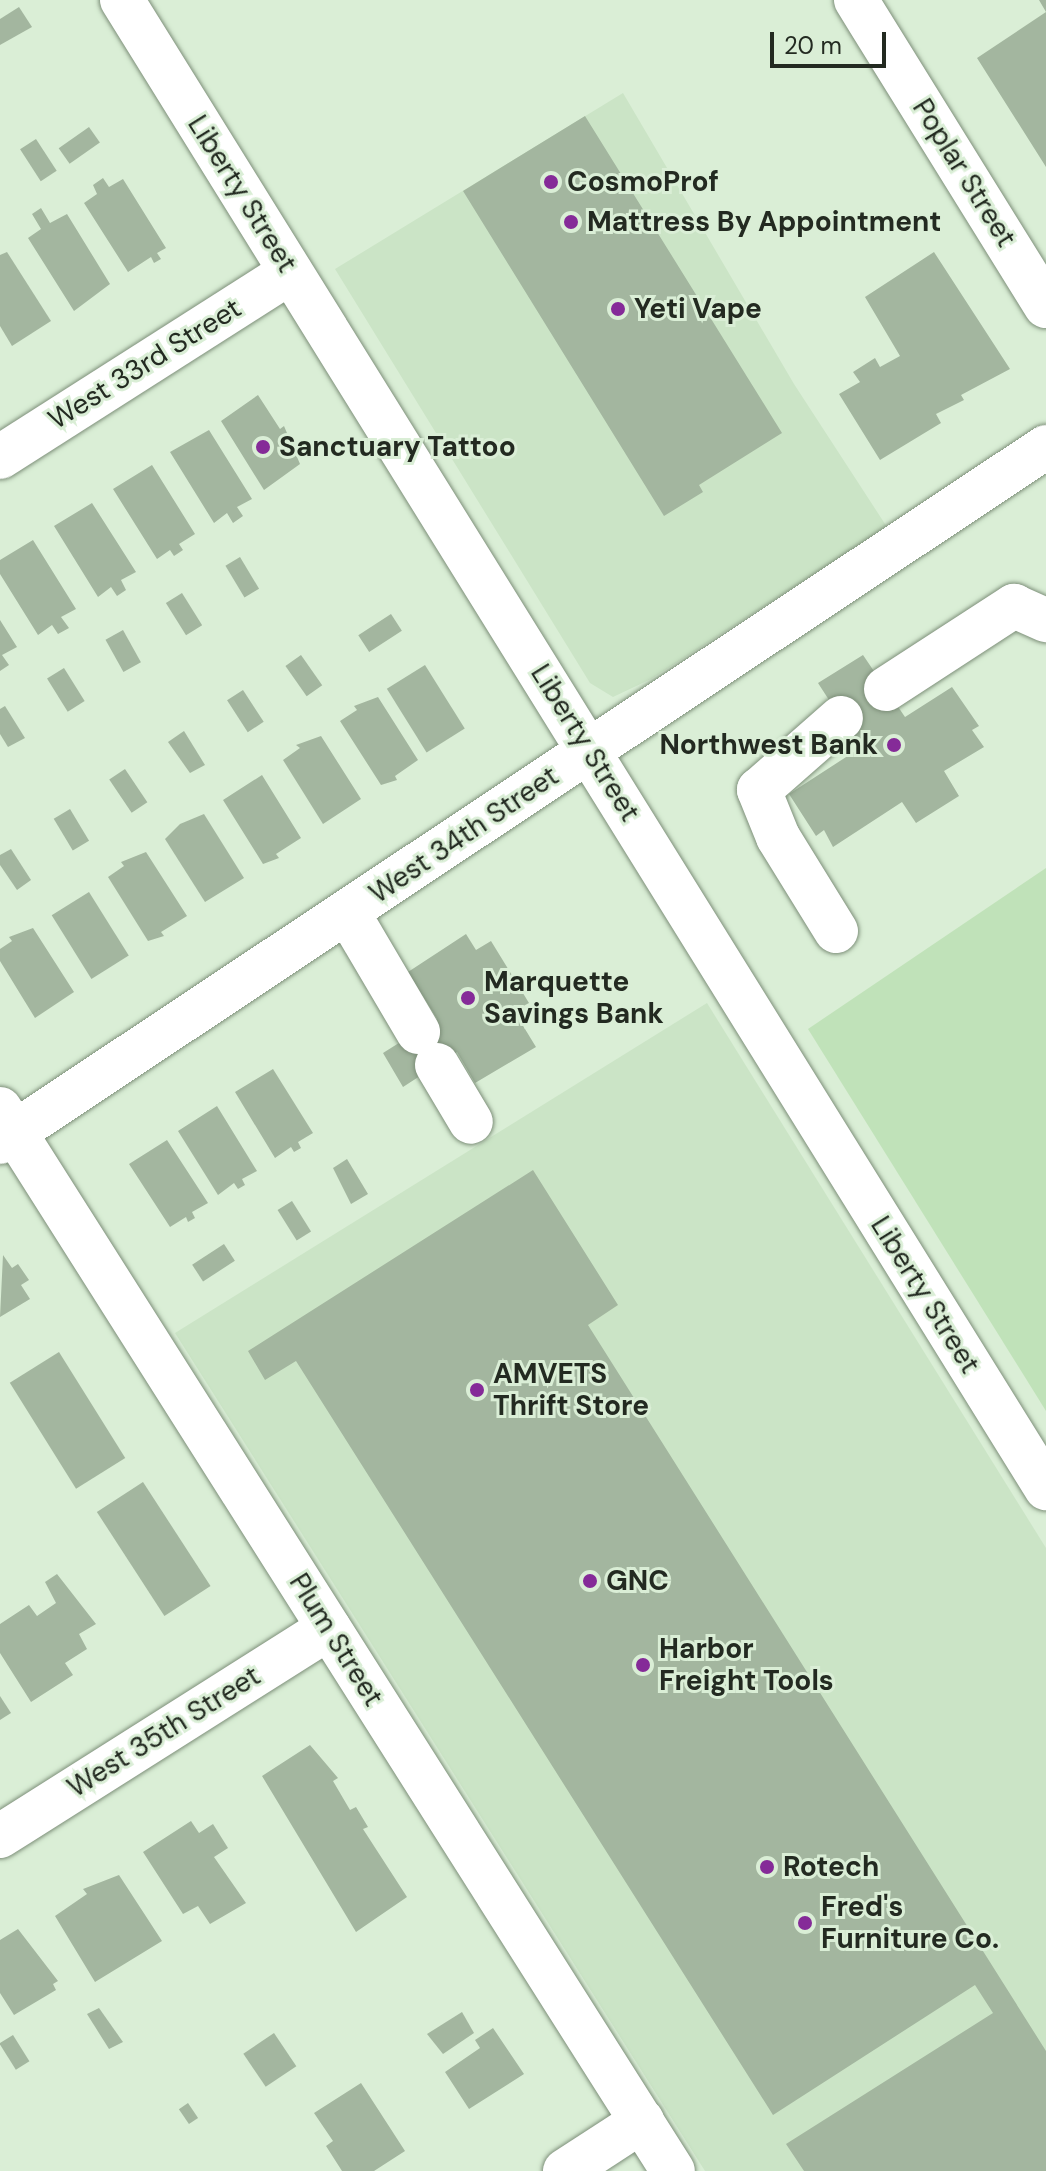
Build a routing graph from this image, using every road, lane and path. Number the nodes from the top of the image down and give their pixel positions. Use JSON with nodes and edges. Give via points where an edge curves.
{"nodes":[{"id":1,"x":122,"y":0,"type":"edge"},
{"id":2,"x":856,"y":0,"type":"edge"},
{"id":3,"x":290,"y":272,"type":"junction"},
{"id":4,"x":1046,"y":306,"type":"edge"},
{"id":5,"x":1046,"y":447,"type":"edge"},
{"id":6,"x":0,"y":457,"type":"edge"},
{"id":7,"x":1046,"y":620,"type":"edge"},
{"id":8,"x":886,"y":689,"type":"dead end"},
{"id":9,"x":841,"y":718,"type":"dead end"},
{"id":10,"x":592,"y":750,"type":"junction"},
{"id":11,"x":348,"y":913,"type":"junction"},
{"id":12,"x":836,"y":931,"type":"dead end"},
{"id":13,"x":471,"y":1122,"type":"dead end"},
{"id":14,"x":5,"y":1128,"type":"edge"},
{"id":15,"x":1046,"y":1488,"type":"edge"},
{"id":16,"x":329,"y":1628,"type":"junction"},
{"id":17,"x":0,"y":1836,"type":"edge"},
{"id":18,"x":642,"y":2121,"type":"junction"},
{"id":19,"x":565,"y":2171,"type":"edge"},
{"id":20,"x":673,"y":2171,"type":"edge"}],
"edges":[{"from":1,"to":3,"type":"street","name":"Liberty Street"},
{"from":2,"to":4,"type":"street","name":"Poplar Street"},
{"from":3,"to":6,"type":"street","name":"West 33rd Street"},
{"from":3,"to":10,"type":"street","name":"Liberty Street"},
{"from":5,"to":10,"type":"street","name":"West 34th Street"},
{"from":7,"to":8,"type":"street","via":[[1014,606]]},
{"from":9,"to":12,"type":"street","via":[[759,790],[778,837]]},
{"from":10,"to":11,"type":"street","name":"West 34th Street"},
{"from":10,"to":15,"type":"street","name":"Liberty Street"},
{"from":11,"to":13,"type":"street"},
{"from":11,"to":14,"type":"street","name":"West 34th Street"},
{"from":14,"to":16,"type":"street","name":"Plum Street"},
{"from":16,"to":17,"type":"street","name":"West 35th Street"},
{"from":16,"to":18,"type":"street","name":"Plum Street"},
{"from":18,"to":19,"type":"street"},
{"from":18,"to":20,"type":"street","name":"Plum Street"}]}
